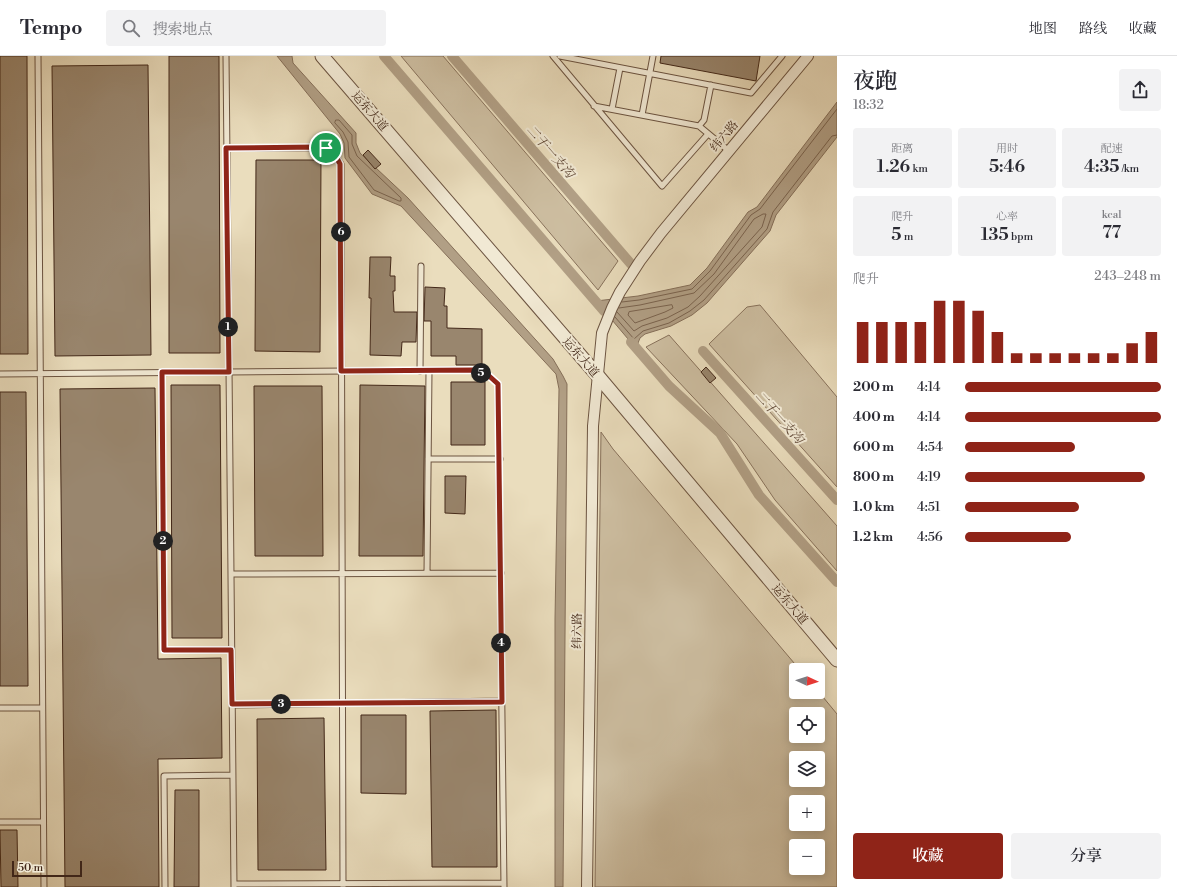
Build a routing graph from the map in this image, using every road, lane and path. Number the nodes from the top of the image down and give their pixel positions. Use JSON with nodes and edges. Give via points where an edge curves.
{"nodes":[{"id":1,"x":38,"y":56,"type":"edge"},
{"id":2,"x":226,"y":56,"type":"edge"},
{"id":3,"x":322,"y":56,"type":"edge"},
{"id":4,"x":553,"y":56,"type":"edge"},
{"id":5,"x":560,"y":56,"type":"edge"},
{"id":6,"x":653,"y":56,"type":"edge"},
{"id":7,"x":782,"y":56,"type":"edge"},
{"id":8,"x":808,"y":56,"type":"edge"},
{"id":9,"x":620,"y":68,"type":"junction"},
{"id":10,"x":650,"y":73,"type":"junction"},
{"id":11,"x":711,"y":85,"type":"junction"},
{"id":12,"x":594,"y":106,"type":"junction"},
{"id":13,"x":612,"y":109,"type":"junction"},
{"id":14,"x":642,"y":115,"type":"junction"},
{"id":15,"x":699,"y":126,"type":"junction"},
{"id":16,"x":708,"y":134,"type":"junction"},
{"id":17,"x":226,"y":148,"type":"junction"},
{"id":18,"x":729,"y":151,"type":"junction"},
{"id":19,"x":420,"y":266,"type":"dead end"},
{"id":20,"x":341,"y":371,"type":"junction"},
{"id":21,"x":420,"y":371,"type":"junction"},
{"id":22,"x":429,"y":371,"type":"junction"},
{"id":23,"x":162,"y":372,"type":"junction"},
{"id":24,"x":229,"y":372,"type":"junction"},
{"id":25,"x":41,"y":373,"type":"junction"},
{"id":26,"x":0,"y":374,"type":"edge"},
{"id":27,"x":598,"y":376,"type":"junction"},
{"id":28,"x":428,"y":459,"type":"junction"},
{"id":29,"x":500,"y":459,"type":"junction"},
{"id":30,"x":427,"y":573,"type":"junction"},
{"id":31,"x":501,"y":573,"type":"junction"},
{"id":32,"x":231,"y":574,"type":"junction"},
{"id":33,"x":341,"y":574,"type":"junction"},
{"id":34,"x":231,"y":650,"type":"junction"},
{"id":35,"x":837,"y":660,"type":"edge"},
{"id":36,"x":502,"y":702,"type":"junction"},
{"id":37,"x":342,"y":703,"type":"junction"},
{"id":38,"x":232,"y":704,"type":"junction"},
{"id":39,"x":0,"y":708,"type":"edge"},
{"id":40,"x":42,"y":708,"type":"junction"},
{"id":41,"x":233,"y":775,"type":"junction"},
{"id":42,"x":0,"y":822,"type":"edge"},
{"id":43,"x":43,"y":822,"type":"junction"},
{"id":44,"x":343,"y":885,"type":"edge"},
{"id":45,"x":504,"y":885,"type":"edge"},
{"id":46,"x":234,"y":886,"type":"edge"},
{"id":47,"x":44,"y":887,"type":"edge"},
{"id":48,"x":165,"y":887,"type":"edge"},
{"id":49,"x":587,"y":887,"type":"edge"}],
"edges":[{"from":1,"to":25,"type":"lane"},
{"from":2,"to":17,"type":"lane"},
{"from":3,"to":27,"type":"street","name":"运东大道"},
{"from":4,"to":12,"type":"lane"},
{"from":5,"to":9,"type":"lane"},
{"from":6,"to":10,"type":"lane"},
{"from":7,"to":11,"type":"lane","via":[[751,93]]},
{"from":8,"to":18,"type":"street","name":"纬六路"},
{"from":9,"to":10,"type":"lane"},
{"from":9,"to":13,"type":"lane"},
{"from":10,"to":11,"type":"lane"},
{"from":10,"to":14,"type":"lane"},
{"from":11,"to":15,"type":"lane","via":[[704,120]]},
{"from":12,"to":13,"type":"lane"},
{"from":12,"to":16,"type":"lane","via":[[662,186]]},
{"from":13,"to":14,"type":"lane"},
{"from":14,"to":15,"type":"lane"},
{"from":15,"to":16,"type":"lane"},
{"from":16,"to":18,"type":"lane"},
{"from":17,"to":20,"type":"lane","via":[[326,148],[332,151],[340,164]]},
{"from":17,"to":24,"type":"lane"},
{"from":18,"to":27,"type":"street","name":"纬六路","via":[[660,233],[620,292],[604,326]]},
{"from":19,"to":21,"type":"lane"},
{"from":20,"to":21,"type":"lane"},
{"from":20,"to":24,"type":"lane"},
{"from":20,"to":33,"type":"lane"},
{"from":21,"to":22,"type":"lane"},
{"from":22,"to":28,"type":"lane"},
{"from":22,"to":29,"type":"lane","via":[[473,370],[488,375],[498,384]]},
{"from":23,"to":24,"type":"lane"},
{"from":23,"to":25,"type":"lane"},
{"from":23,"to":34,"type":"lane","via":[[164,650]]},
{"from":24,"to":32,"type":"lane"},
{"from":25,"to":26,"type":"lane"},
{"from":25,"to":40,"type":"lane"},
{"from":27,"to":35,"type":"street","name":"运东大道"},
{"from":27,"to":49,"type":"street","name":"纬六路","via":[[592,426]]},
{"from":28,"to":29,"type":"lane"},
{"from":28,"to":30,"type":"lane"},
{"from":29,"to":31,"type":"lane"},
{"from":30,"to":31,"type":"lane"},
{"from":30,"to":33,"type":"lane"},
{"from":31,"to":36,"type":"lane"},
{"from":32,"to":33,"type":"lane"},
{"from":32,"to":34,"type":"lane"},
{"from":33,"to":37,"type":"lane"},
{"from":34,"to":38,"type":"lane"},
{"from":36,"to":37,"type":"lane"},
{"from":36,"to":45,"type":"lane"},
{"from":37,"to":38,"type":"lane"},
{"from":37,"to":44,"type":"lane"},
{"from":38,"to":41,"type":"lane"},
{"from":39,"to":40,"type":"lane"},
{"from":40,"to":43,"type":"lane"},
{"from":41,"to":46,"type":"lane"},
{"from":41,"to":48,"type":"lane","via":[[164,776]]},
{"from":42,"to":43,"type":"lane"},
{"from":43,"to":47,"type":"lane"},
{"from":44,"to":45,"type":"lane"},
{"from":44,"to":46,"type":"lane"}]}
